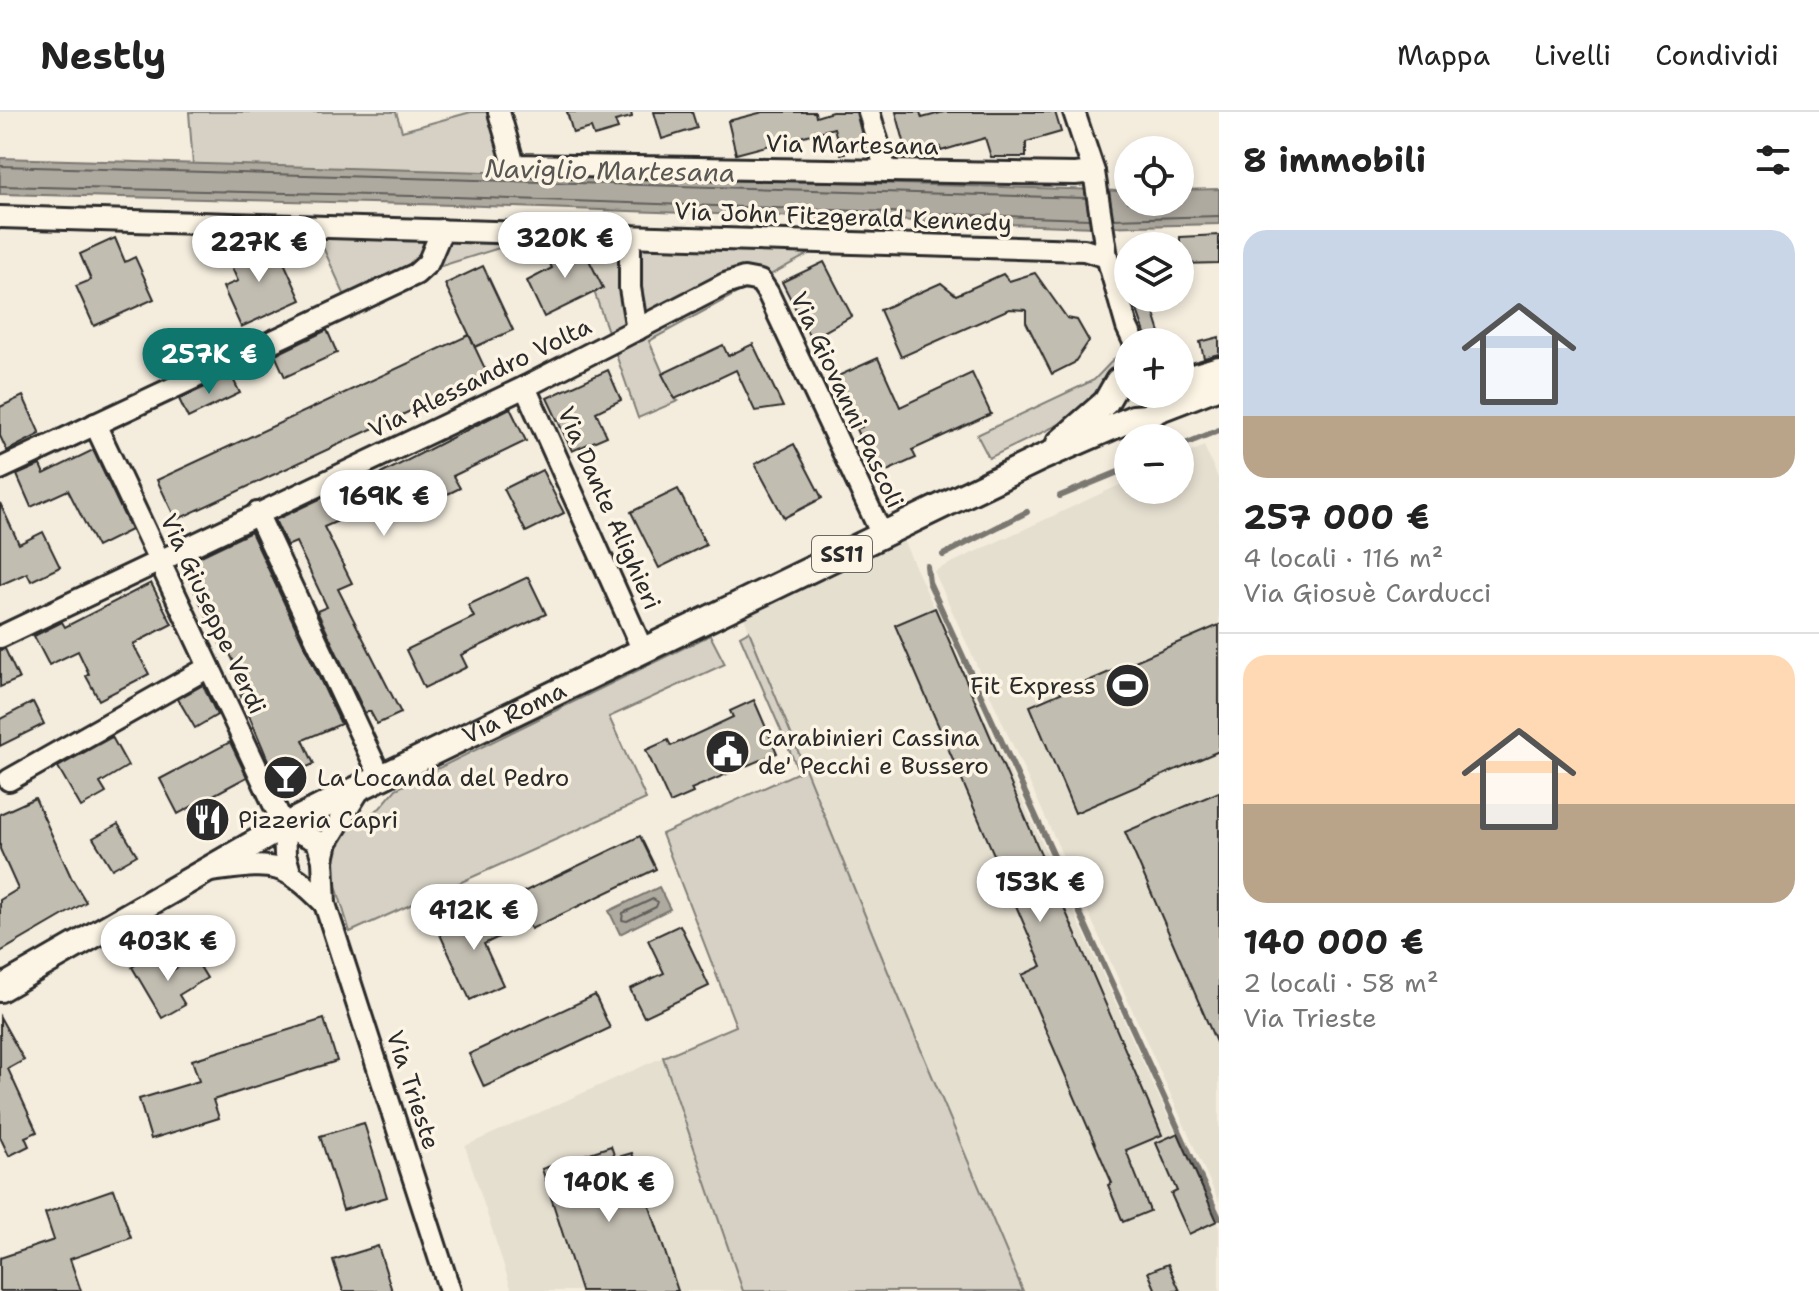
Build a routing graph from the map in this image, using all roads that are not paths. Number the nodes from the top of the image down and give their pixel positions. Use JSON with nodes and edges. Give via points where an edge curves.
{"nodes":[{"id":1,"x":499,"y":112,"type":"edge"},
{"id":2,"x":869,"y":112,"type":"edge"},
{"id":3,"x":1074,"y":112,"type":"edge"},
{"id":4,"x":886,"y":171,"type":"junction"},
{"id":5,"x":1095,"y":181,"type":"junction"},
{"id":6,"x":0,"y":217,"type":"edge"},
{"id":7,"x":442,"y":230,"type":"junction"},
{"id":8,"x":630,"y":236,"type":"junction"},
{"id":9,"x":1107,"y":257,"type":"junction"},
{"id":10,"x":1129,"y":328,"type":"edge"},
{"id":11,"x":637,"y":330,"type":"junction"},
{"id":12,"x":1219,"y":369,"type":"edge"},
{"id":13,"x":1194,"y":377,"type":"edge"},
{"id":14,"x":1219,"y":386,"type":"edge"},
{"id":15,"x":525,"y":387,"type":"junction"},
{"id":16,"x":1114,"y":390,"type":"edge"},
{"id":17,"x":1194,"y":393,"type":"edge"},
{"id":18,"x":1119,"y":408,"type":"edge"},
{"id":19,"x":1154,"y":408,"type":"edge"},
{"id":20,"x":1133,"y":418,"type":"junction"},
{"id":21,"x":95,"y":424,"type":"junction"},
{"id":22,"x":1041,"y":458,"type":"junction"},
{"id":23,"x":0,"y":469,"type":"edge"},
{"id":24,"x":257,"y":513,"type":"junction"},
{"id":25,"x":882,"y":535,"type":"junction"},
{"id":26,"x":159,"y":559,"type":"junction"},
{"id":27,"x":0,"y":637,"type":"edge"},
{"id":28,"x":643,"y":651,"type":"junction"},
{"id":29,"x":209,"y":667,"type":"junction"},
{"id":30,"x":9,"y":780,"type":"dead end"},
{"id":31,"x":371,"y":782,"type":"junction"},
{"id":32,"x":284,"y":826,"type":"junction"},
{"id":33,"x":323,"y":860,"type":"junction"},
{"id":34,"x":205,"y":871,"type":"junction"},
{"id":35,"x":290,"y":872,"type":"junction"},
{"id":36,"x":325,"y":904,"type":"junction"},
{"id":37,"x":0,"y":989,"type":"edge"},
{"id":38,"x":450,"y":1291,"type":"edge"}],
"edges":[{"from":1,"to":4,"type":"street","name":"Via Martesana","via":[[514,165]]},
{"from":2,"to":4,"type":"street"},
{"from":3,"to":5,"type":"street"},
{"from":4,"to":5,"type":"street","name":"Via Martesana","via":[[1075,174]]},
{"from":5,"to":9,"type":"street"},
{"from":6,"to":7,"type":"street","name":"Via John Fitzgerald Kennedy"},
{"from":7,"to":8,"type":"street","name":"Via John Fitzgerald Kennedy"},
{"from":7,"to":21,"type":"street","via":[[428,263],[416,274]]},
{"from":8,"to":9,"type":"street","name":"Via John Fitzgerald Kennedy","via":[[1084,250]]},
{"from":8,"to":11,"type":"street"},
{"from":9,"to":10,"type":"street"},
{"from":11,"to":15,"type":"street","name":"Via Alessandro Volta"},
{"from":11,"to":25,"type":"street","name":"Via Giovanni Pascoli","via":[[733,281],[760,281]]},
{"from":12,"to":13,"type":"main road"},
{"from":14,"to":17,"type":"main road","name":"Via Roma","number":"SS11"},
{"from":15,"to":24,"type":"street","name":"Via Alessandro Volta"},
{"from":15,"to":28,"type":"street","name":"Via Dante Alighieri"},
{"from":16,"to":22,"type":"main road","name":"Via Roma","number":"SS11","via":[[1091,417]]},
{"from":18,"to":20,"type":"main road"},
{"from":19,"to":20,"type":"main road","name":"Via Roma","number":"SS11","via":[[1144,418]]},
{"from":20,"to":22,"type":"main road","name":"Via Roma","number":"SS11"},
{"from":21,"to":23,"type":"street"},
{"from":21,"to":26,"type":"street","name":"Via Giuseppe Verdi"},
{"from":22,"to":25,"type":"main road","name":"Via Roma","number":"SS11"},
{"from":24,"to":26,"type":"street","name":"Via Alessandro Volta"},
{"from":24,"to":31,"type":"street"},
{"from":25,"to":28,"type":"main road","name":"Via Roma","number":"SS11"},
{"from":26,"to":27,"type":"street","name":"Via Alessandro Volta"},
{"from":26,"to":29,"type":"street","name":"Via Giuseppe Verdi"},
{"from":28,"to":31,"type":"main road","name":"Via Roma","number":"SS11"},
{"from":29,"to":30,"type":"street"},
{"from":29,"to":32,"type":"street","name":"Via Giuseppe Verdi"},
{"from":31,"to":32,"type":"main road","name":"Via Roma","number":"SS11"},
{"from":31,"to":33,"type":"street","name":"Via Trieste","via":[[331,834]]},
{"from":32,"to":33,"type":"street","via":[[317,841]]},
{"from":32,"to":34,"type":"main road","name":"Via Roma","number":"SS11"},
{"from":32,"to":35,"type":"street"},
{"from":33,"to":36,"type":"street","name":"Via Trieste"},
{"from":34,"to":35,"type":"street","via":[[264,866]]},
{"from":34,"to":37,"type":"main road","name":"Via Roma","number":"SS11"},
{"from":35,"to":36,"type":"street","name":"Via Trieste"},
{"from":36,"to":38,"type":"street","name":"Via Trieste"}]}
